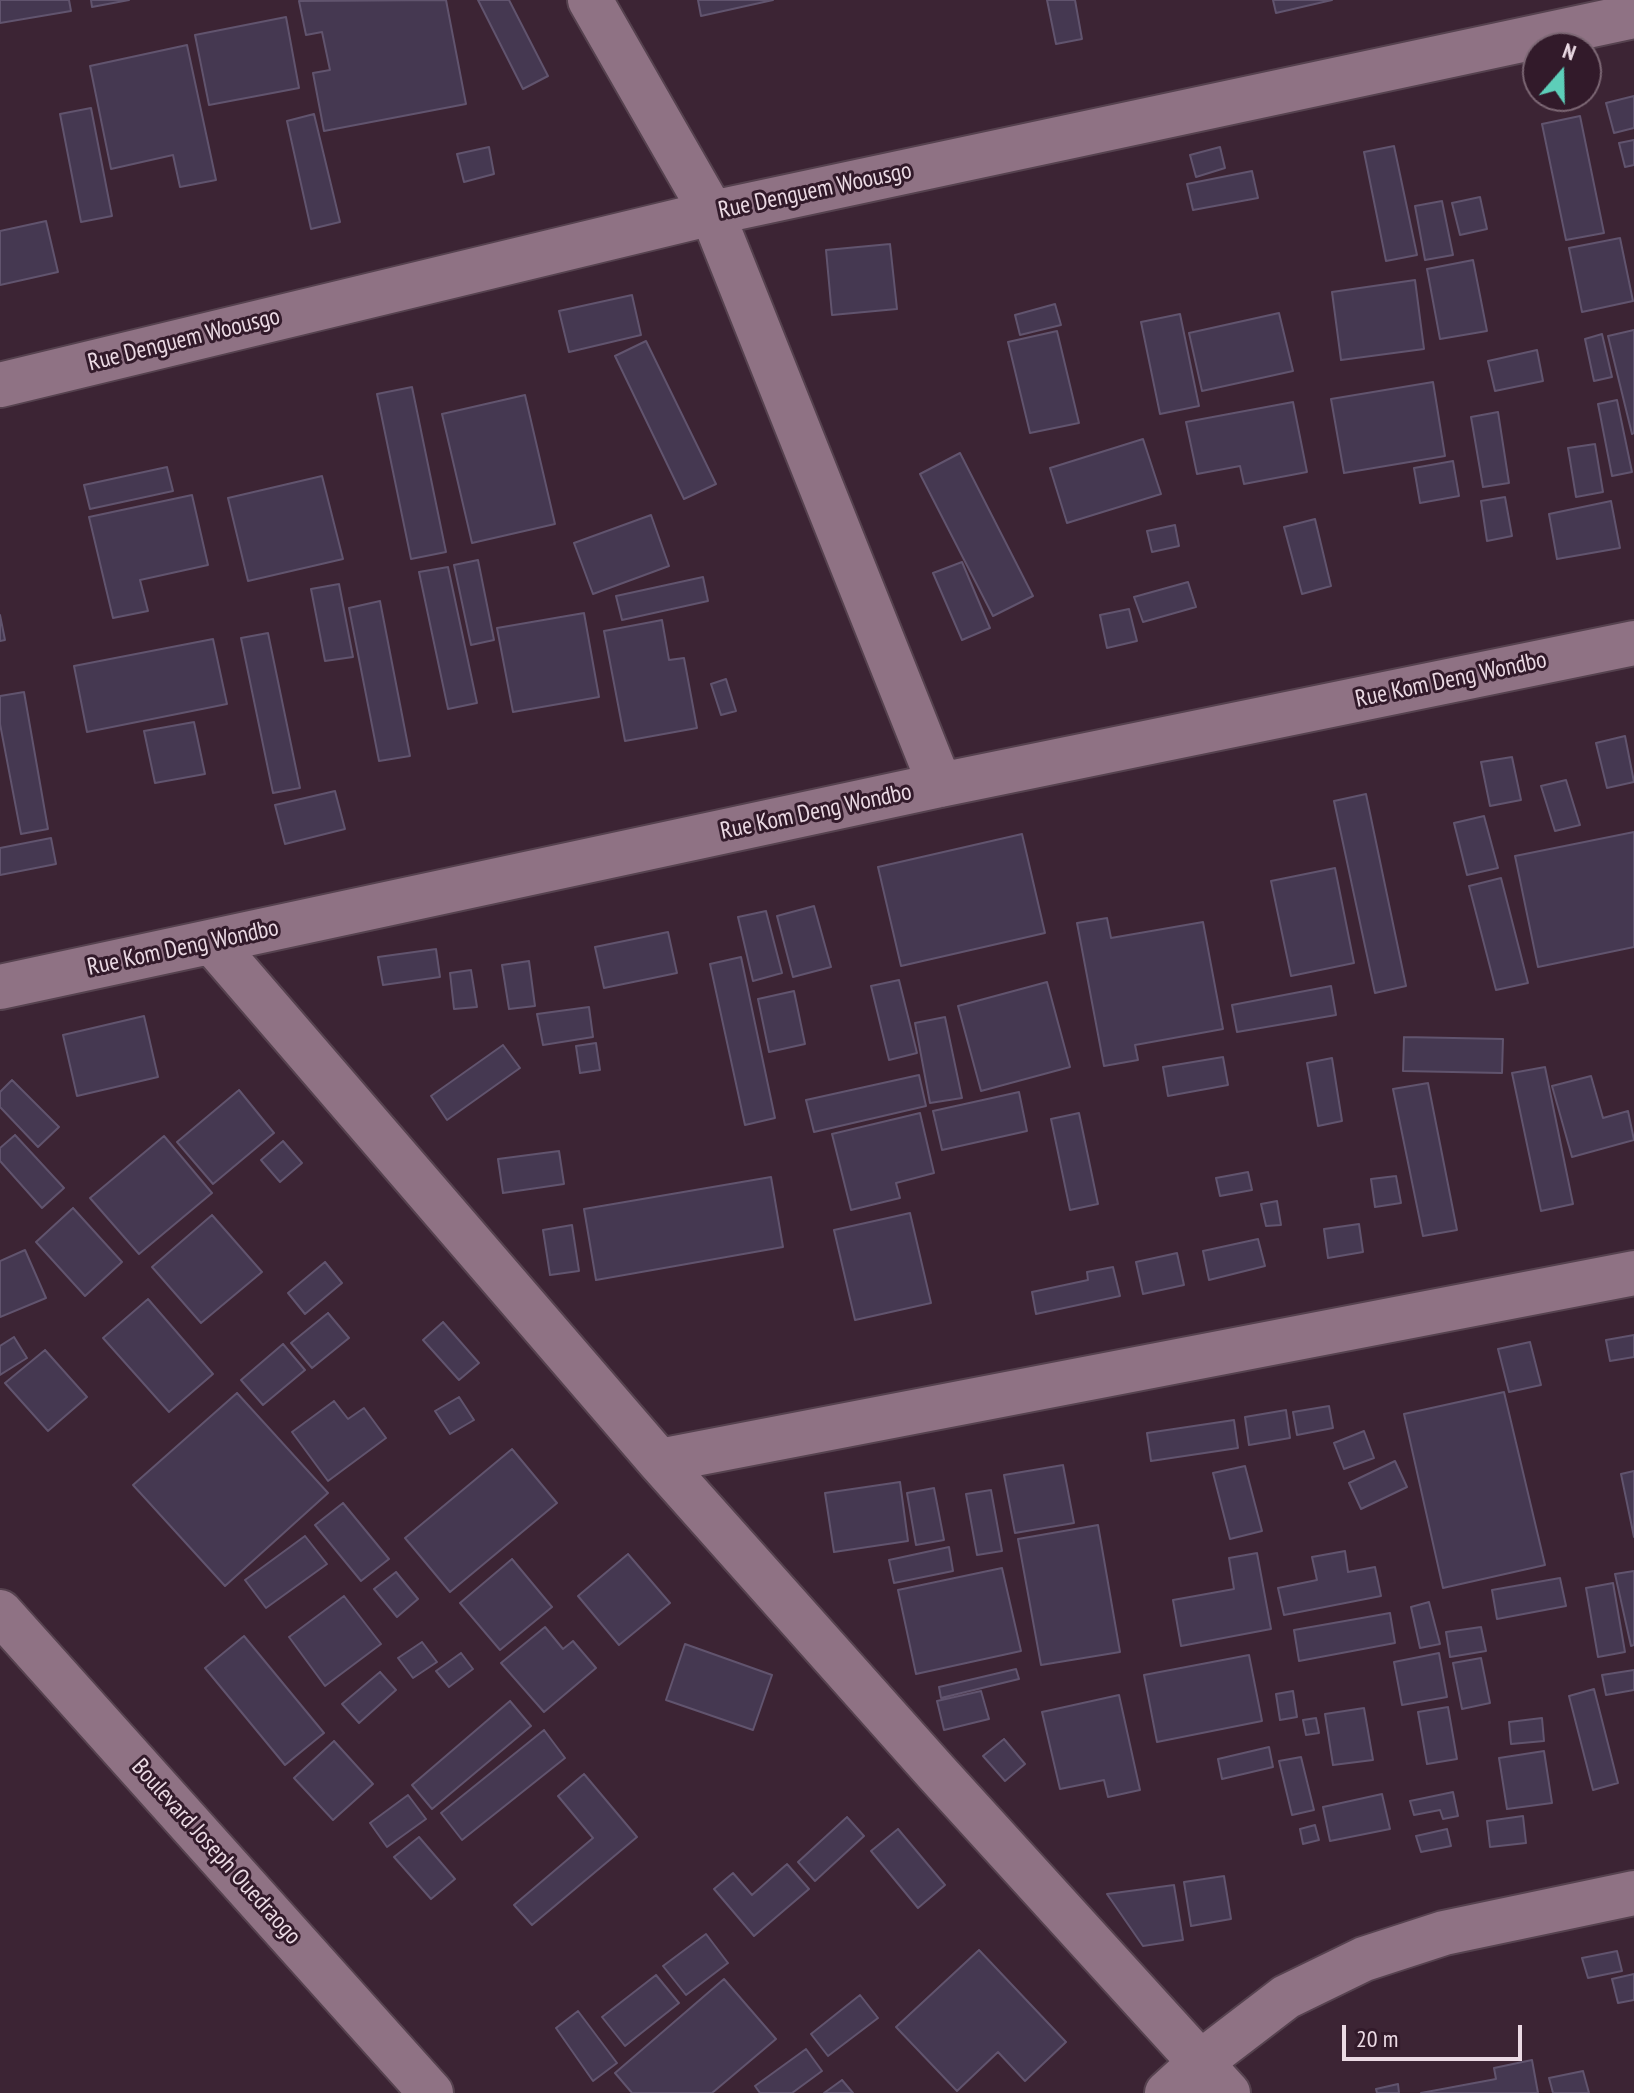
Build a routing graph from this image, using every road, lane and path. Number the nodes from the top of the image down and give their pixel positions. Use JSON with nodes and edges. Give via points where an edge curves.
{"nodes":[{"id":1,"x":590,"y":0,"type":"edge"},
{"id":2,"x":1634,"y":16,"type":"edge"},
{"id":3,"x":712,"y":213,"type":"junction"},
{"id":4,"x":0,"y":385,"type":"edge"},
{"id":5,"x":1634,"y":643,"type":"edge"},
{"id":6,"x":940,"y":785,"type":"junction"},
{"id":7,"x":212,"y":942,"type":"junction"},
{"id":8,"x":0,"y":987,"type":"edge"},
{"id":9,"x":1634,"y":1273,"type":"edge"},
{"id":10,"x":659,"y":1461,"type":"junction"},
{"id":11,"x":6,"y":1630,"type":"edge"},
{"id":12,"x":1634,"y":1893,"type":"edge"},
{"id":13,"x":1215,"y":2078,"type":"edge"},
{"id":14,"x":431,"y":2093,"type":"edge"},
{"id":15,"x":1167,"y":2093,"type":"edge"}],
"edges":[{"from":1,"to":3,"type":"street"},
{"from":2,"to":3,"type":"street","name":"Rue Denguem Woousgo"},
{"from":3,"to":4,"type":"street","name":"Rue Denguem Woousgo"},
{"from":3,"to":6,"type":"street"},
{"from":5,"to":6,"type":"street","name":"Rue Kom Deng Wondbo"},
{"from":6,"to":7,"type":"street","name":"Rue Kom Deng Wondbo"},
{"from":7,"to":8,"type":"street","name":"Rue Kom Deng Wondbo"},
{"from":7,"to":10,"type":"street"},
{"from":9,"to":10,"type":"street"},
{"from":10,"to":13,"type":"street"},
{"from":11,"to":14,"type":"street","name":"Boulevard Joseph Ouedraogo"},
{"from":12,"to":13,"type":"street","via":[[1444,1933],[1364,1959],[1286,1997]]},
{"from":13,"to":15,"type":"street"}]}
